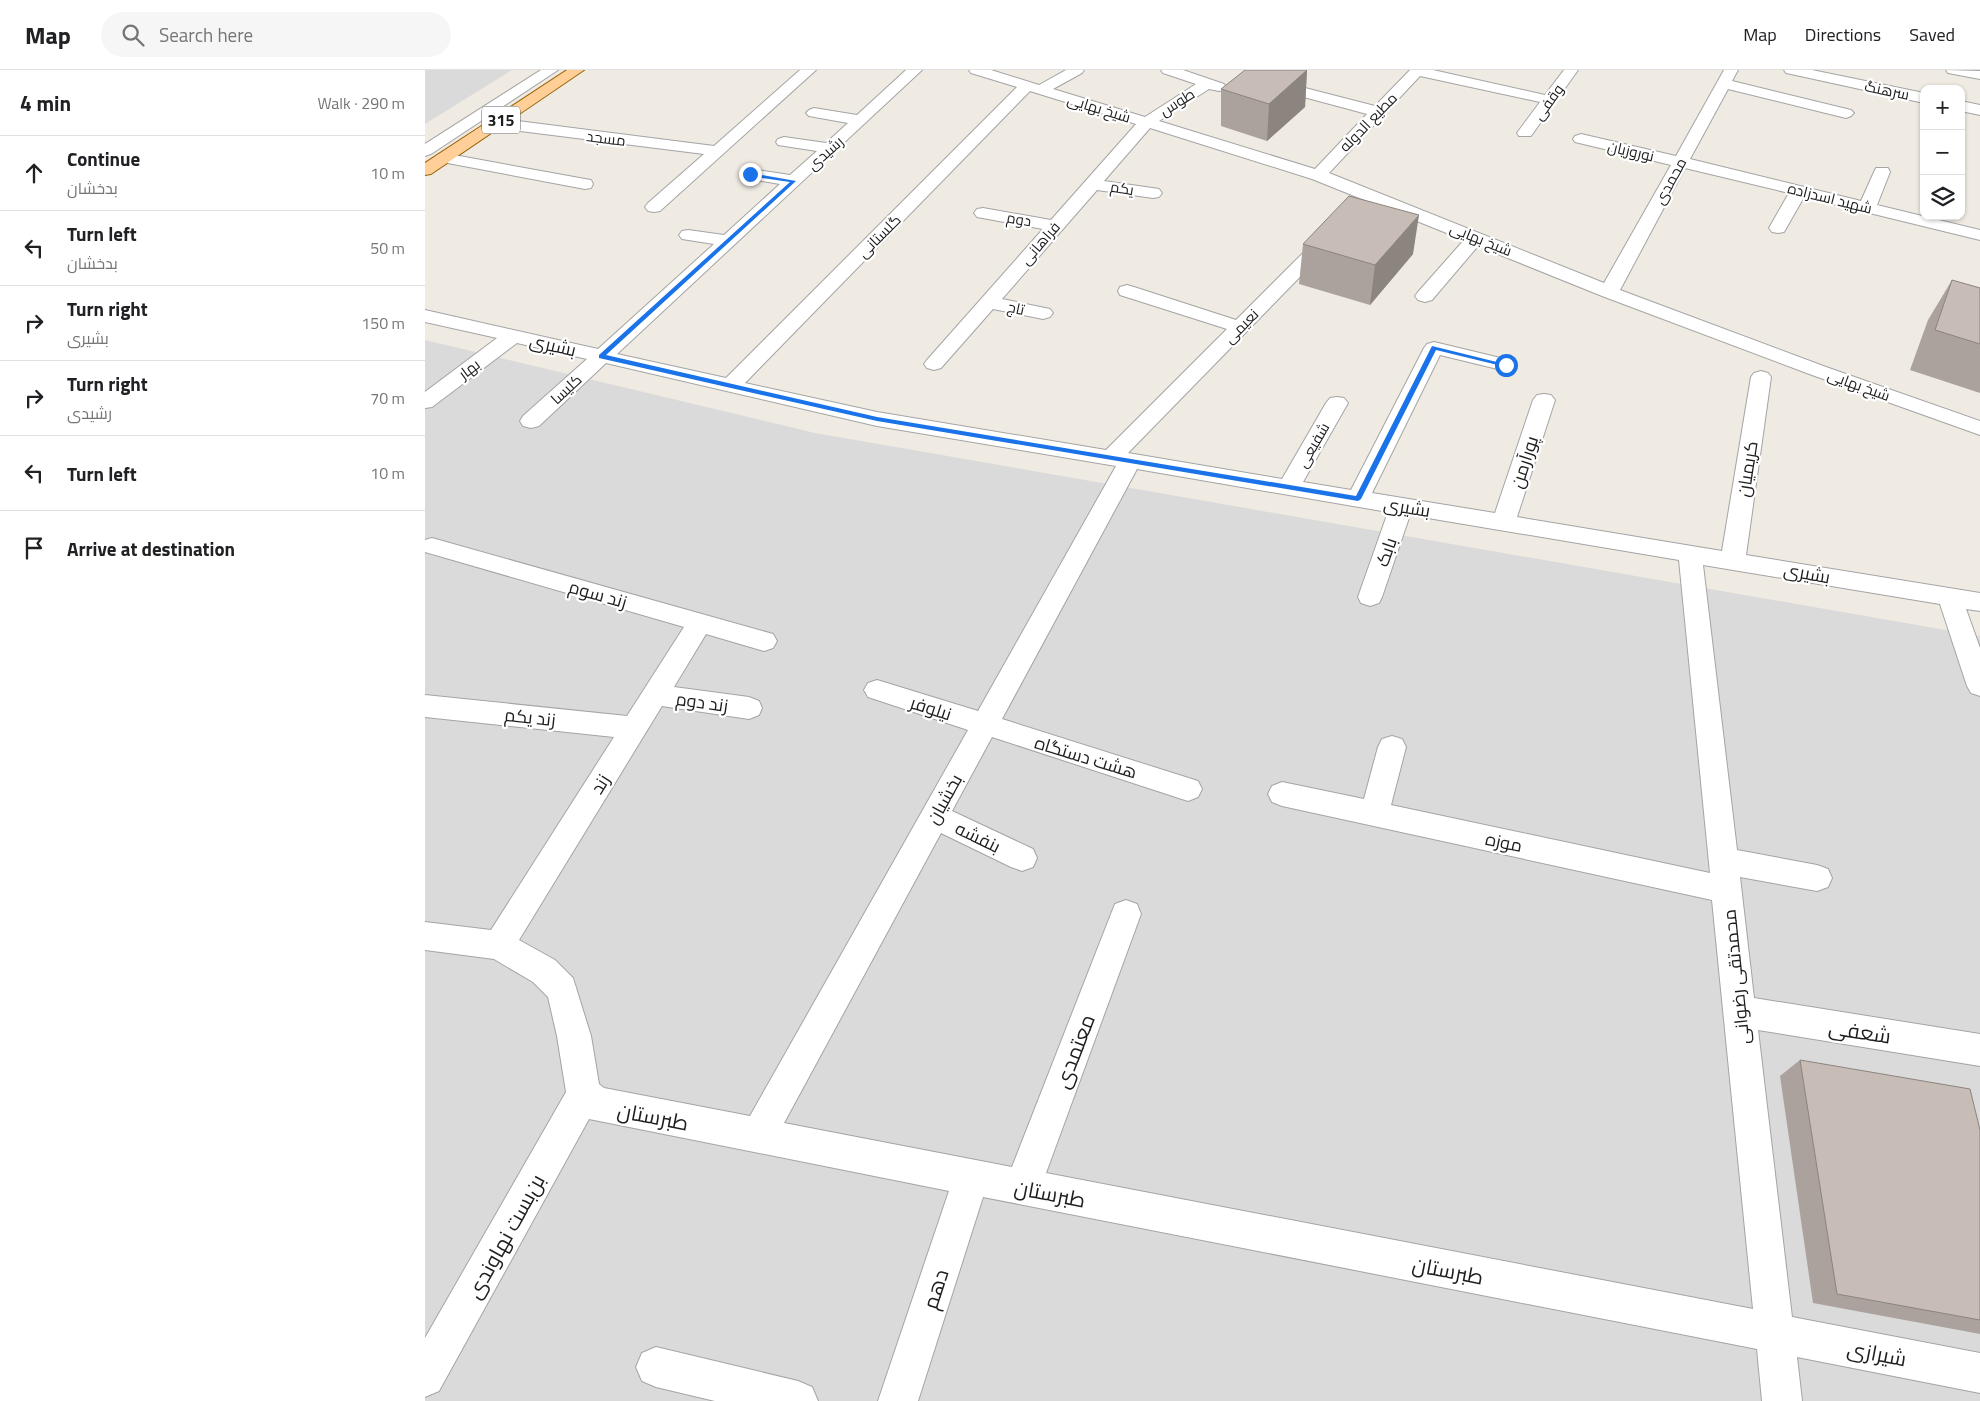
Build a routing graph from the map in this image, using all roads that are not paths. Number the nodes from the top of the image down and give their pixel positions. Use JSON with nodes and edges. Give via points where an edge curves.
{"nodes":[{"id":1,"x":551,"y":70,"type":"edge"},
{"id":2,"x":577,"y":70,"type":"edge"},
{"id":3,"x":809,"y":70,"type":"edge"},
{"id":4,"x":915,"y":70,"type":"edge"},
{"id":5,"x":977,"y":70,"type":"edge"},
{"id":6,"x":1077,"y":70,"type":"edge"},
{"id":7,"x":1168,"y":70,"type":"edge"},
{"id":8,"x":1571,"y":70,"type":"edge"},
{"id":9,"x":1791,"y":70,"type":"edge"},
{"id":10,"x":1953,"y":70,"type":"edge"},
{"id":11,"x":1417,"y":71,"type":"edge"},
{"id":12,"x":1980,"y":75,"type":"edge"},
{"id":13,"x":1728,"y":77,"type":"edge"},
{"id":14,"x":1208,"y":83,"type":"junction"},
{"id":15,"x":1033,"y":88,"type":"junction"},
{"id":16,"x":1229,"y":90,"type":"edge"},
{"id":17,"x":1305,"y":93,"type":"edge"},
{"id":18,"x":1920,"y":97,"type":"edge"},
{"id":19,"x":1549,"y":100,"type":"junction"},
{"id":20,"x":1965,"y":107,"type":"edge"},
{"id":21,"x":1980,"y":110,"type":"edge"},
{"id":22,"x":1378,"y":112,"type":"junction"},
{"id":23,"x":1846,"y":113,"type":"dead end"},
{"id":24,"x":813,"y":114,"type":"dead end"},
{"id":25,"x":861,"y":120,"type":"junction"},
{"id":26,"x":1147,"y":122,"type":"junction"},
{"id":27,"x":495,"y":124,"type":"junction"},
{"id":28,"x":1525,"y":133,"type":"dead end"},
{"id":29,"x":1581,"y":139,"type":"dead end"},
{"id":30,"x":784,"y":142,"type":"dead end"},
{"id":31,"x":829,"y":148,"type":"junction"},
{"id":32,"x":425,"y":151,"type":"edge"},
{"id":33,"x":717,"y":151,"type":"junction"},
{"id":34,"x":443,"y":158,"type":"junction"},
{"id":35,"x":1681,"y":162,"type":"junction"},
{"id":36,"x":425,"y":170,"type":"edge"},
{"id":37,"x":1883,"y":172,"type":"dead end"},
{"id":38,"x":750,"y":174,"type":"dead end"},
{"id":39,"x":1318,"y":175,"type":"junction"},
{"id":40,"x":793,"y":181,"type":"junction"},
{"id":41,"x":585,"y":184,"type":"dead end"},
{"id":42,"x":1092,"y":184,"type":"junction"},
{"id":43,"x":1799,"y":190,"type":"junction"},
{"id":44,"x":1153,"y":193,"type":"dead end"},
{"id":45,"x":1371,"y":195,"type":"junction"},
{"id":46,"x":654,"y":207,"type":"dead end"},
{"id":47,"x":1867,"y":207,"type":"junction"},
{"id":48,"x":1357,"y":209,"type":"edge"},
{"id":49,"x":983,"y":213,"type":"dead end"},
{"id":50,"x":1343,"y":223,"type":"edge"},
{"id":51,"x":1055,"y":226,"type":"junction"},
{"id":52,"x":1778,"y":228,"type":"dead end"},
{"id":53,"x":688,"y":234,"type":"dead end"},
{"id":54,"x":1980,"y":235,"type":"edge"},
{"id":55,"x":1476,"y":237,"type":"junction"},
{"id":56,"x":727,"y":242,"type":"junction"},
{"id":57,"x":1127,"y":292,"type":"dead end"},
{"id":58,"x":1609,"y":292,"type":"junction"},
{"id":59,"x":1425,"y":296,"type":"dead end"},
{"id":60,"x":988,"y":302,"type":"junction"},
{"id":61,"x":1043,"y":314,"type":"dead end"},
{"id":62,"x":425,"y":316,"type":"edge"},
{"id":63,"x":1239,"y":327,"type":"junction"},
{"id":64,"x":513,"y":336,"type":"junction"},
{"id":65,"x":601,"y":356,"type":"junction"},
{"id":66,"x":934,"y":364,"type":"dead end"},
{"id":67,"x":1506,"y":365,"type":"dead end"},
{"id":68,"x":1761,"y":377,"type":"dead end"},
{"id":69,"x":730,"y":386,"type":"junction"},
{"id":70,"x":1544,"y":400,"type":"dead end"},
{"id":71,"x":425,"y":402,"type":"edge"},
{"id":72,"x":1337,"y":403,"type":"dead end"},
{"id":73,"x":531,"y":422,"type":"dead end"},
{"id":74,"x":1980,"y":428,"type":"edge"},
{"id":75,"x":1121,"y":459,"type":"junction"},
{"id":76,"x":1289,"y":487,"type":"junction"},
{"id":77,"x":1358,"y":499,"type":"junction"},
{"id":78,"x":1402,"y":506,"type":"junction"},
{"id":79,"x":1503,"y":523,"type":"junction"},
{"id":80,"x":433,"y":546,"type":"dead end"},
{"id":81,"x":1690,"y":554,"type":"junction"},
{"id":82,"x":1733,"y":560,"type":"junction"},
{"id":83,"x":1370,"y":597,"type":"dead end"},
{"id":84,"x":1951,"y":597,"type":"junction"},
{"id":85,"x":1980,"y":602,"type":"edge"},
{"id":86,"x":700,"y":623,"type":"junction"},
{"id":87,"x":764,"y":641,"type":"dead end"},
{"id":88,"x":1980,"y":686,"type":"edge"},
{"id":89,"x":877,"y":690,"type":"dead end"},
{"id":90,"x":655,"y":695,"type":"junction"},
{"id":91,"x":425,"y":706,"type":"edge"},
{"id":92,"x":749,"y":708,"type":"dead end"},
{"id":93,"x":984,"y":725,"type":"junction"},
{"id":94,"x":634,"y":728,"type":"junction"},
{"id":95,"x":1392,"y":747,"type":"dead end"},
{"id":96,"x":1188,"y":789,"type":"dead end"},
{"id":97,"x":1282,"y":794,"type":"dead end"},
{"id":98,"x":1374,"y":814,"type":"junction"},
{"id":99,"x":935,"y":816,"type":"junction"},
{"id":100,"x":1022,"y":858,"type":"dead end"},
{"id":101,"x":1725,"y":876,"type":"junction"},
{"id":102,"x":1817,"y":878,"type":"dead end"},
{"id":103,"x":1126,"y":914,"type":"dead end"},
{"id":104,"x":425,"y":936,"type":"edge"},
{"id":105,"x":499,"y":945,"type":"junction"},
{"id":106,"x":1739,"y":1012,"type":"junction"},
{"id":107,"x":1980,"y":1050,"type":"edge"},
{"id":108,"x":584,"y":1094,"type":"junction"},
{"id":109,"x":758,"y":1136,"type":"junction"},
{"id":110,"x":971,"y":1178,"type":"junction"},
{"id":111,"x":1022,"y":1188,"type":"junction"},
{"id":112,"x":1775,"y":1334,"type":"junction"},
{"id":113,"x":656,"y":1367,"type":"dead end"},
{"id":114,"x":1980,"y":1373,"type":"edge"},
{"id":115,"x":425,"y":1377,"type":"edge"},
{"id":116,"x":799,"y":1401,"type":"edge"},
{"id":117,"x":898,"y":1401,"type":"edge"},
{"id":118,"x":1783,"y":1401,"type":"edge"}],
"edges":[{"from":1,"to":32,"type":"street"},
{"from":2,"to":27,"type":"main road","number":"315"},
{"from":3,"to":33,"type":"street"},
{"from":4,"to":25,"type":"street","name":"رشیدی"},
{"from":5,"to":15,"type":"street","name":"شیخ بهایی"},
{"from":6,"to":15,"type":"street","name":"گلستانی"},
{"from":7,"to":14,"type":"street"},
{"from":8,"to":19,"type":"street","name":"وقفی"},
{"from":9,"to":18,"type":"street","name":"سرهنگ"},
{"from":10,"to":12,"type":"street"},
{"from":11,"to":19,"type":"street"},
{"from":11,"to":22,"type":"street","name":"مطیع الدوله"},
{"from":13,"to":23,"type":"street","name":"سرهنگ"},
{"from":13,"to":35,"type":"street","name":"محمدی"},
{"from":14,"to":16,"type":"street"},
{"from":14,"to":26,"type":"street","name":"طوس"},
{"from":15,"to":26,"type":"street","name":"شیخ بهایی"},
{"from":15,"to":69,"type":"street","name":"گلستانی"},
{"from":17,"to":22,"type":"street"},
{"from":19,"to":28,"type":"street","name":"وقفی"},
{"from":20,"to":21,"type":"street"},
{"from":22,"to":39,"type":"street","name":"مطیع الدوله"},
{"from":24,"to":25,"type":"street"},
{"from":25,"to":31,"type":"street","name":"رشیدی"},
{"from":26,"to":39,"type":"street","name":"شیخ بهایی"},
{"from":26,"to":42,"type":"street","name":"فراهانی"},
{"from":27,"to":33,"type":"street","name":"مسجد"},
{"from":27,"to":34,"type":"main road","number":"315"},
{"from":29,"to":35,"type":"street","name":"نوروزیان"},
{"from":30,"to":31,"type":"street"},
{"from":31,"to":40,"type":"street","name":"رشیدی"},
{"from":33,"to":46,"type":"street"},
{"from":34,"to":36,"type":"main road","number":"315"},
{"from":34,"to":41,"type":"street"},
{"from":35,"to":43,"type":"street","name":"شهید اسدزاده"},
{"from":35,"to":58,"type":"street","name":"محمدی"},
{"from":37,"to":47,"type":"street"},
{"from":38,"to":40,"type":"street"},
{"from":39,"to":45,"type":"street","name":"شیخ بهایی"},
{"from":40,"to":56,"type":"street","name":"رشیدی"},
{"from":42,"to":44,"type":"street","name":"یکم"},
{"from":42,"to":51,"type":"street","name":"فراهانی"},
{"from":43,"to":47,"type":"street","name":"شهید اسدزاده"},
{"from":43,"to":52,"type":"street"},
{"from":45,"to":48,"type":"street"},
{"from":45,"to":55,"type":"street","name":"شیخ بهایی"},
{"from":47,"to":54,"type":"street","name":"شهید اسدزاده"},
{"from":49,"to":51,"type":"street","name":"دوم"},
{"from":50,"to":63,"type":"street","name":"نعیمی"},
{"from":51,"to":60,"type":"street","name":"فراهانی"},
{"from":53,"to":56,"type":"street"},
{"from":55,"to":58,"type":"street","name":"شیخ بهایی"},
{"from":55,"to":59,"type":"street"},
{"from":56,"to":65,"type":"street","name":"رشیدی"},
{"from":57,"to":63,"type":"street"},
{"from":58,"to":74,"type":"street","name":"شیخ بهایی"},
{"from":60,"to":61,"type":"street","name":"تاج"},
{"from":60,"to":66,"type":"street","name":"فراهانی"},
{"from":62,"to":64,"type":"street","name":"بشیری"},
{"from":63,"to":75,"type":"street","name":"نعیمی"},
{"from":64,"to":65,"type":"street","name":"بشیری"},
{"from":64,"to":71,"type":"street","name":"بهار"},
{"from":65,"to":69,"type":"street","name":"بشیری"},
{"from":65,"to":73,"type":"street","name":"کلیسا"},
{"from":67,"to":77,"type":"street","via":[[1434,348]]},
{"from":68,"to":82,"type":"street","name":"کریمیان"},
{"from":69,"to":75,"type":"street","name":"بشیری","via":[[877,419]]},
{"from":70,"to":79,"type":"street","name":"پورآرمن"},
{"from":72,"to":76,"type":"street","name":"شفیعی"},
{"from":75,"to":76,"type":"street","name":"بشیری"},
{"from":75,"to":93,"type":"street","name":"بخشیان"},
{"from":76,"to":77,"type":"street","name":"بشیری"},
{"from":77,"to":78,"type":"street","name":"بشیری"},
{"from":78,"to":79,"type":"street","name":"بشیری"},
{"from":78,"to":83,"type":"street","name":"بابک"},
{"from":79,"to":81,"type":"street","name":"بشیری"},
{"from":80,"to":86,"type":"street","name":"زند سوم"},
{"from":81,"to":82,"type":"street","name":"بشیری"},
{"from":81,"to":101,"type":"street","name":"محمدتقی رضوانی"},
{"from":82,"to":84,"type":"street","name":"بشیری"},
{"from":84,"to":85,"type":"street","name":"بشیری"},
{"from":84,"to":88,"type":"street"},
{"from":86,"to":87,"type":"street","name":"زند سوم"},
{"from":86,"to":90,"type":"street","name":"زند"},
{"from":89,"to":93,"type":"street","name":"نیلوفر"},
{"from":90,"to":92,"type":"street","name":"زند دوم"},
{"from":90,"to":94,"type":"street","name":"زند"},
{"from":91,"to":94,"type":"street","name":"زند یکم"},
{"from":93,"to":96,"type":"street","name":"هشت دستگاه"},
{"from":93,"to":99,"type":"street","name":"بخشیان"},
{"from":94,"to":105,"type":"street","name":"زند"},
{"from":95,"to":98,"type":"street"},
{"from":97,"to":98,"type":"street","name":"موزه"},
{"from":98,"to":101,"type":"street","name":"موزه"},
{"from":99,"to":100,"type":"street","name":"بنفشه"},
{"from":99,"to":109,"type":"street","name":"بخشیان"},
{"from":101,"to":102,"type":"street","name":"موزه"},
{"from":101,"to":106,"type":"street","name":"محمدتقی رضوانی"},
{"from":103,"to":111,"type":"street","name":"معتمدی"},
{"from":104,"to":105,"type":"street"},
{"from":105,"to":108,"type":"street","via":[[544,971],[562,989]]},
{"from":106,"to":107,"type":"street","name":"شعفی"},
{"from":106,"to":112,"type":"street","name":"محمدتقی رضوانی"},
{"from":108,"to":109,"type":"street","name":"طبرستان","via":[[596,1104],[612,1108]]},
{"from":108,"to":115,"type":"street","name":"بن‌بست نهاوندی"},
{"from":109,"to":110,"type":"street","name":"طبرستان"},
{"from":110,"to":111,"type":"street","name":"طبرستان"},
{"from":110,"to":117,"type":"street","name":"دهم"},
{"from":111,"to":112,"type":"street","name":"طبرستان"},
{"from":112,"to":114,"type":"street","name":"شیرازی"},
{"from":112,"to":118,"type":"street","name":"محمدتقی رضوانی"},
{"from":113,"to":116,"type":"street"}]}
